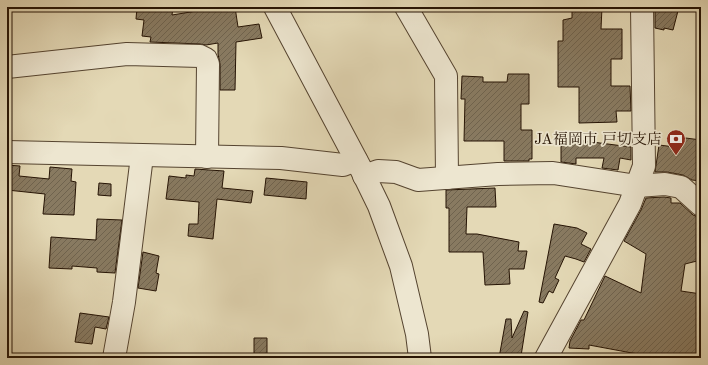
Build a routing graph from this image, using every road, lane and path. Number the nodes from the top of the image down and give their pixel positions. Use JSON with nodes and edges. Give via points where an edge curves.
{"nodes":[{"id":1,"x":275,"y":7,"type":"edge"},
{"id":2,"x":406,"y":7,"type":"edge"},
{"id":3,"x":642,"y":7,"type":"edge"},
{"id":4,"x":7,"y":68,"type":"edge"},
{"id":5,"x":7,"y":152,"type":"edge"},
{"id":6,"x":142,"y":156,"type":"junction"},
{"id":7,"x":206,"y":157,"type":"junction"},
{"id":8,"x":360,"y":168,"type":"junction"},
{"id":9,"x":447,"y":178,"type":"junction"},
{"id":10,"x":637,"y":186,"type":"junction"},
{"id":11,"x":701,"y":205,"type":"edge"},
{"id":12,"x":114,"y":358,"type":"edge"},
{"id":13,"x":420,"y":358,"type":"edge"},
{"id":14,"x":546,"y":358,"type":"edge"}],
"edges":[{"from":1,"to":8,"type":"street"},
{"from":2,"to":9,"type":"street","via":[[446,76]]},
{"from":3,"to":10,"type":"street","via":[[644,166]]},
{"from":4,"to":7,"type":"street","via":[[127,54],[200,56],[206,59],[208,64]]},
{"from":5,"to":6,"type":"street"},
{"from":6,"to":7,"type":"street"},
{"from":6,"to":12,"type":"street","via":[[124,302]]},
{"from":7,"to":8,"type":"street","via":[[281,158]]},
{"from":8,"to":9,"type":"street","via":[[396,172],[418,180]]},
{"from":8,"to":13,"type":"street","via":[[379,206],[401,266]]},
{"from":9,"to":10,"type":"street","via":[[554,173]]},
{"from":10,"to":11,"type":"street","via":[[665,184],[681,187]]},
{"from":10,"to":14,"type":"street","via":[[630,204]]}]}
